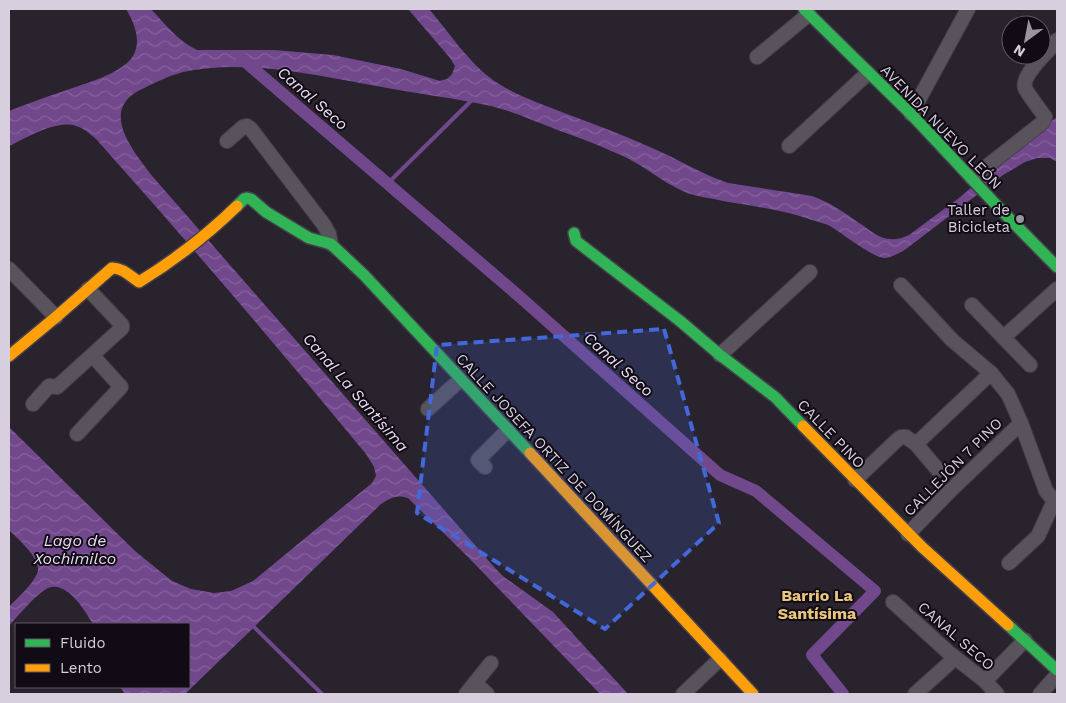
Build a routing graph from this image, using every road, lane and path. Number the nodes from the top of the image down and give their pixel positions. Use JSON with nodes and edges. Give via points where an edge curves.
{"nodes":[{"id":1,"x":968,"y":9,"type":"edge"},
{"id":2,"x":806,"y":12,"type":"edge"},
{"id":3,"x":1057,"y":40,"type":"edge"},
{"id":4,"x":757,"y":57,"type":"dead end"},
{"id":5,"x":868,"y":73,"type":"junction"},
{"id":6,"x":911,"y":114,"type":"junction"},
{"id":7,"x":228,"y":141,"type":"dead end"},
{"id":8,"x":789,"y":146,"type":"dead end"},
{"id":9,"x":972,"y":178,"type":"junction"},
{"id":10,"x":574,"y":233,"type":"dead end"},
{"id":11,"x":331,"y":244,"type":"junction"},
{"id":12,"x":1057,"y":267,"type":"edge"},
{"id":13,"x":9,"y":269,"type":"edge"},
{"id":14,"x":810,"y":272,"type":"dead end"},
{"id":15,"x":901,"y":284,"type":"dead end"},
{"id":16,"x":88,"y":289,"type":"junction"},
{"id":17,"x":1057,"y":289,"type":"edge"},
{"id":18,"x":972,"y":305,"type":"dead end"},
{"id":19,"x":56,"y":317,"type":"junction"},
{"id":20,"x":1004,"y":337,"type":"junction"},
{"id":21,"x":9,"y":356,"type":"edge"},
{"id":22,"x":93,"y":356,"type":"junction"},
{"id":23,"x":720,"y":356,"type":"junction"},
{"id":24,"x":1030,"y":365,"type":"dead end"},
{"id":25,"x":991,"y":374,"type":"junction"},
{"id":26,"x":460,"y":380,"type":"junction"},
{"id":27,"x":33,"y":404,"type":"dead end"},
{"id":28,"x":428,"y":410,"type":"dead end"},
{"id":29,"x":1020,"y":423,"type":"junction"},
{"id":30,"x":508,"y":430,"type":"junction"},
{"id":31,"x":77,"y":434,"type":"dead end"},
{"id":32,"x":916,"y":444,"type":"junction"},
{"id":33,"x":484,"y":467,"type":"dead end"},
{"id":34,"x":938,"y":470,"type":"dead end"},
{"id":35,"x":856,"y":480,"type":"junction"},
{"id":36,"x":1056,"y":502,"type":"edge"},
{"id":37,"x":908,"y":534,"type":"junction"},
{"id":38,"x":1009,"y":563,"type":"dead end"},
{"id":39,"x":893,"y":602,"type":"dead end"},
{"id":40,"x":1025,"y":640,"type":"junction"},
{"id":41,"x":720,"y":658,"type":"junction"},
{"id":42,"x":955,"y":658,"type":"junction"},
{"id":43,"x":491,"y":663,"type":"dead end"},
{"id":44,"x":1057,"y":670,"type":"edge"},
{"id":45,"x":1057,"y":675,"type":"edge"},
{"id":46,"x":985,"y":682,"type":"junction"},
{"id":47,"x":475,"y":683,"type":"junction"},
{"id":48,"x":746,"y":692,"type":"edge"},
{"id":49,"x":466,"y":694,"type":"edge"},
{"id":50,"x":487,"y":694,"type":"edge"},
{"id":51,"x":683,"y":694,"type":"edge"},
{"id":52,"x":915,"y":694,"type":"edge"},
{"id":53,"x":997,"y":694,"type":"edge"},
{"id":54,"x":1040,"y":694,"type":"edge"}],
"edges":[{"from":1,"to":6,"type":"street"},
{"from":2,"to":4,"type":"street"},
{"from":2,"to":5,"type":"street","name":"AVENIDA NUEVO LEÓN"},
{"from":3,"to":9,"type":"street","via":[[1025,80],[1025,88],[1045,117],[1042,123]]},
{"from":5,"to":6,"type":"street","name":"AVENIDA NUEVO LEÓN"},
{"from":5,"to":8,"type":"street"},
{"from":6,"to":9,"type":"street","name":"AVENIDA NUEVO LEÓN"},
{"from":7,"to":11,"type":"street","via":[[243,127],[251,129],[324,224]]},
{"from":9,"to":12,"type":"street","name":"AVENIDA NUEVO LEÓN"},
{"from":10,"to":23,"type":"street","name":"CALLE PINO","via":[[576,241]]},
{"from":11,"to":16,"type":"street","via":[[309,238],[247,198],[161,270],[139,282],[120,268],[112,268]]},
{"from":11,"to":26,"type":"street","name":"CALLE JOSEFA ORTIZ DE DOMÍNGUEZ","via":[[364,275]]},
{"from":13,"to":19,"type":"street"},
{"from":14,"to":23,"type":"street"},
{"from":15,"to":25,"type":"street","via":[[952,340]]},
{"from":16,"to":19,"type":"street"},
{"from":16,"to":22,"type":"street","via":[[122,325]]},
{"from":17,"to":20,"type":"street"},
{"from":18,"to":20,"type":"street"},
{"from":19,"to":21,"type":"street"},
{"from":20,"to":24,"type":"street"},
{"from":22,"to":27,"type":"street","via":[[57,387],[49,386]]},
{"from":22,"to":31,"type":"street","via":[[121,388]]},
{"from":23,"to":35,"type":"street","name":"CALLE PINO","via":[[775,397]]},
{"from":25,"to":29,"type":"street","via":[[1008,394]]},
{"from":25,"to":32,"type":"street"},
{"from":26,"to":28,"type":"street"},
{"from":26,"to":30,"type":"street","name":"CALLE JOSEFA ORTIZ DE DOMÍNGUEZ"},
{"from":29,"to":36,"type":"street","via":[[1046,491]]},
{"from":29,"to":37,"type":"street","name":"CALLEJÓN 7 PINO"},
{"from":30,"to":33,"type":"street","via":[[478,460]]},
{"from":30,"to":41,"type":"street","name":"CALLE JOSEFA ORTIZ DE DOMÍNGUEZ"},
{"from":32,"to":34,"type":"street"},
{"from":32,"to":35,"type":"street","via":[[902,437]]},
{"from":35,"to":37,"type":"street","name":"CALLE PINO"},
{"from":36,"to":38,"type":"street","via":[[1038,536]]},
{"from":37,"to":40,"type":"street","name":"CALLE PINO"},
{"from":39,"to":42,"type":"street","name":"CANAL SECO"},
{"from":40,"to":44,"type":"street","name":"CALLE PINO"},
{"from":40,"to":46,"type":"street"},
{"from":41,"to":48,"type":"street","name":"CALLE JOSEFA ORTIZ DE DOMÍNGUEZ"},
{"from":41,"to":51,"type":"street"},
{"from":42,"to":46,"type":"street","name":"CANAL SECO"},
{"from":42,"to":52,"type":"street"},
{"from":43,"to":47,"type":"street"},
{"from":45,"to":54,"type":"street"},
{"from":46,"to":53,"type":"street","name":"CANAL SECO"},
{"from":47,"to":49,"type":"street"},
{"from":47,"to":50,"type":"street"}]}
